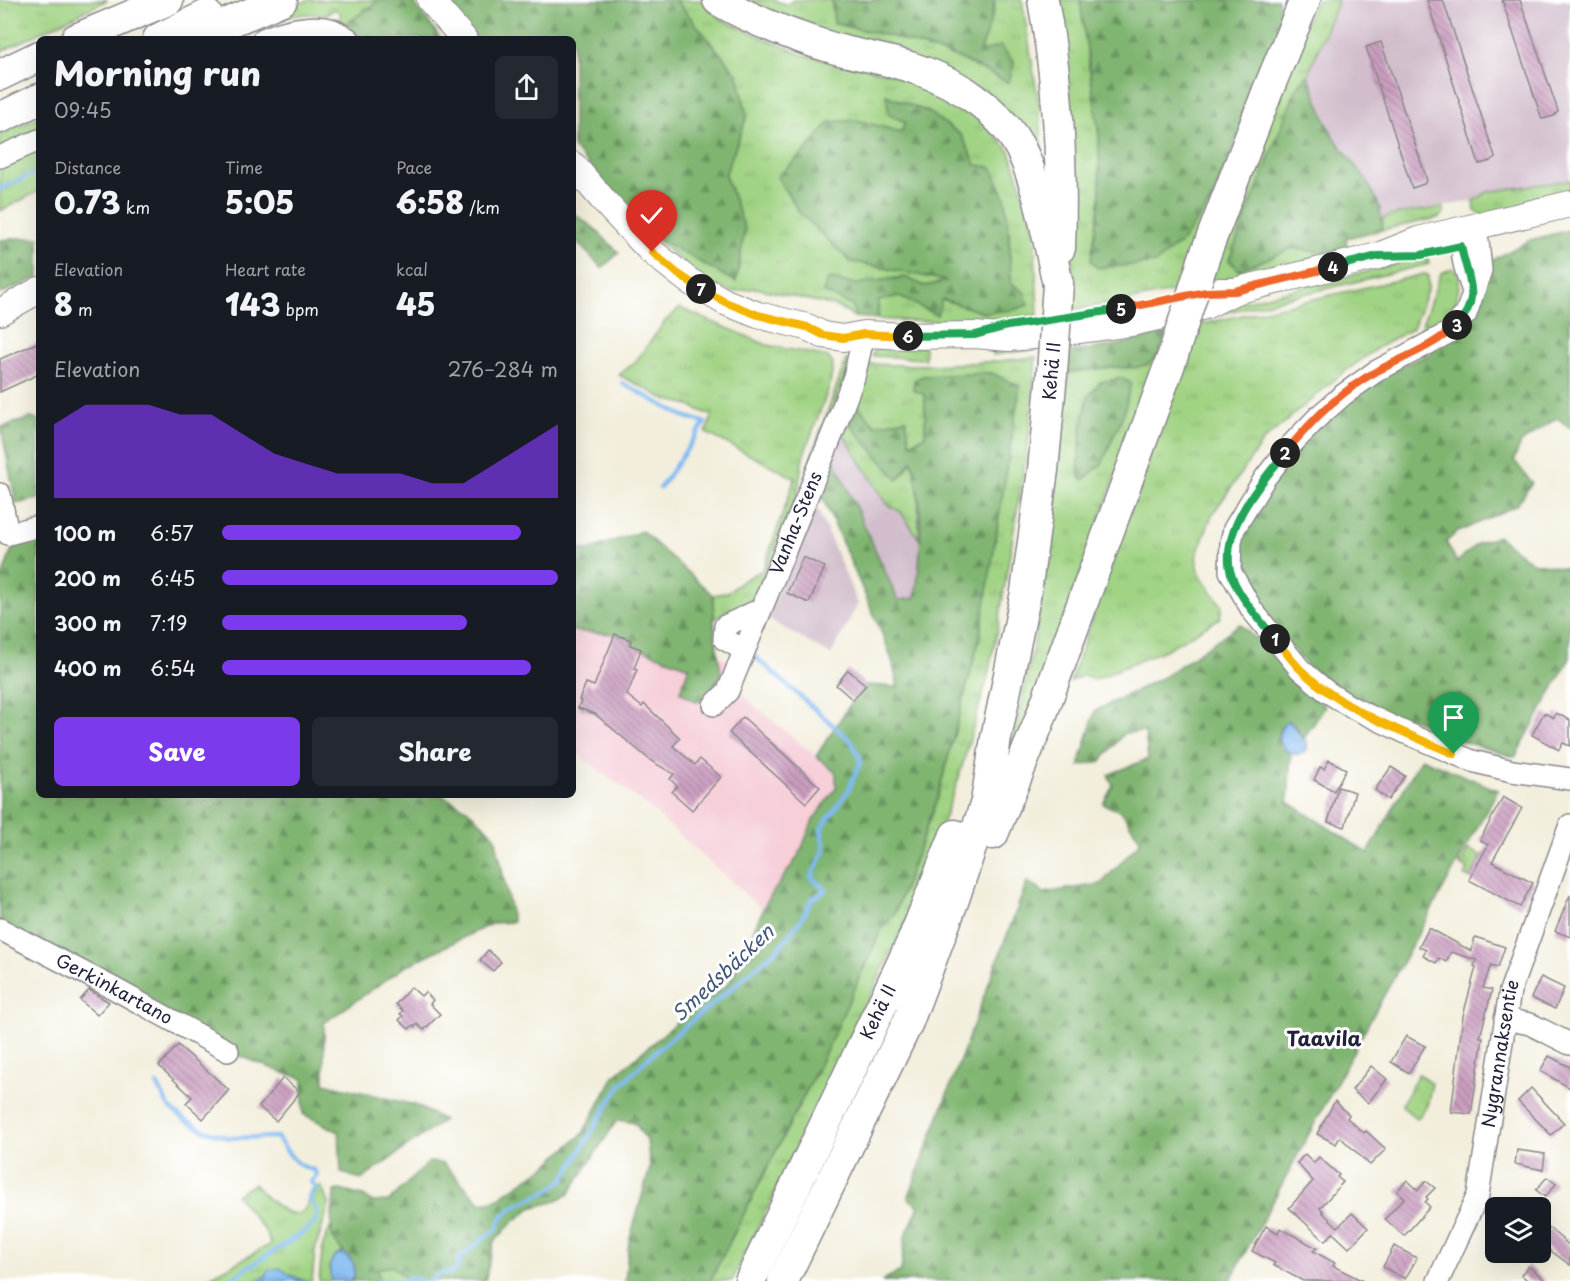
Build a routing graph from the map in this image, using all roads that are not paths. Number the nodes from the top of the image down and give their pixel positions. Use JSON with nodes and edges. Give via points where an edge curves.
{"nodes":[{"id":1,"x":142,"y":0,"type":"edge"},
{"id":2,"x":168,"y":0,"type":"edge"},
{"id":3,"x":237,"y":0,"type":"edge"},
{"id":4,"x":282,"y":0,"type":"edge"},
{"id":5,"x":430,"y":0,"type":"edge"},
{"id":6,"x":718,"y":0,"type":"edge"},
{"id":7,"x":1305,"y":0,"type":"edge"},
{"id":8,"x":1043,"y":4,"type":"edge"},
{"id":9,"x":87,"y":34,"type":"edge"},
{"id":10,"x":164,"y":36,"type":"edge"},
{"id":11,"x":197,"y":36,"type":"edge"},
{"id":12,"x":270,"y":36,"type":"edge"},
{"id":13,"x":344,"y":36,"type":"edge"},
{"id":14,"x":461,"y":36,"type":"edge"},
{"id":15,"x":36,"y":57,"type":"edge"},
{"id":16,"x":0,"y":75,"type":"edge"},
{"id":17,"x":36,"y":100,"type":"edge"},
{"id":18,"x":0,"y":118,"type":"edge"},
{"id":19,"x":36,"y":141,"type":"edge"},
{"id":20,"x":0,"y":157,"type":"edge"},
{"id":21,"x":576,"y":168,"type":"edge"},
{"id":22,"x":1570,"y":204,"type":"edge"},
{"id":23,"x":1570,"y":220,"type":"edge"},
{"id":24,"x":1469,"y":239,"type":"junction"},
{"id":25,"x":1058,"y":284,"type":"junction"},
{"id":26,"x":36,"y":292,"type":"edge"},
{"id":27,"x":0,"y":312,"type":"edge"},
{"id":28,"x":864,"y":334,"type":"junction"},
{"id":29,"x":0,"y":494,"type":"edge"},
{"id":30,"x":36,"y":527,"type":"edge"},
{"id":31,"x":4,"y":542,"type":"edge"},
{"id":32,"x":714,"y":705,"type":"dead end"},
{"id":33,"x":996,"y":738,"type":"junction"},
{"id":34,"x":1570,"y":779,"type":"edge"},
{"id":35,"x":1570,"y":825,"type":"edge"},
{"id":36,"x":0,"y":929,"type":"edge"},
{"id":37,"x":1504,"y":1019,"type":"junction"},
{"id":38,"x":908,"y":1022,"type":"junction"},
{"id":39,"x":1570,"y":1044,"type":"edge"},
{"id":40,"x":228,"y":1051,"type":"dead end"},
{"id":41,"x":750,"y":1281,"type":"edge"},
{"id":42,"x":783,"y":1281,"type":"edge"},
{"id":43,"x":1438,"y":1281,"type":"edge"}],
"edges":[{"from":1,"to":9,"type":"highway"},
{"from":2,"to":9,"type":"highway"},
{"from":3,"to":10,"type":"highway"},
{"from":4,"to":11,"type":"highway"},
{"from":5,"to":14,"type":"main road"},
{"from":6,"to":25,"type":"highway","via":[[772,28],[917,69],[981,103],[1023,154],[1036,190]]},
{"from":7,"to":38,"type":"highway","bridge":true,"via":[[1205,255],[1172,358],[1039,722],[943,956]]},
{"from":8,"to":25,"type":"highway","name":"Kehä II","via":[[1062,199]]},
{"from":12,"to":13,"type":"street","via":[[304,28],[332,29]]},
{"from":15,"to":16,"type":"highway"},
{"from":17,"to":18,"type":"highway"},
{"from":19,"to":20,"type":"street"},
{"from":21,"to":28,"type":"main road","via":[[652,252],[677,273],[725,302],[823,335],[843,338]]},
{"from":22,"to":24,"type":"main road"},
{"from":23,"to":24,"type":"main road"},
{"from":24,"to":28,"type":"main road","via":[[1421,255],[1378,256],[1235,291],[1205,306],[1131,323],[1009,338]]},
{"from":24,"to":34,"type":"street","via":[[1466,272],[1473,291],[1466,314],[1448,333],[1375,372],[1318,416],[1292,444],[1265,478],[1234,529],[1230,571],[1252,610],[1300,669],[1351,707],[1472,761]]},
{"from":25,"to":33,"type":"highway","name":"Kehä II","bridge":true,"via":[[1043,470],[1026,592]]},
{"from":26,"to":27,"type":"main road"},
{"from":28,"to":32,"type":"street","name":"Vanha-Stens","via":[[854,377],[728,691]]},
{"from":29,"to":31,"type":"street"},
{"from":30,"to":31,"type":"street"},
{"from":33,"to":38,"type":"highway","name":"Kehä II","via":[[986,802]]},
{"from":33,"to":41,"type":"highway","name":"Kehä II","via":[[907,952]]},
{"from":35,"to":37,"type":"street","name":"Nygrannaksentie","via":[[1516,972]]},
{"from":36,"to":40,"type":"street","name":"Gerkinkartano"},
{"from":37,"to":39,"type":"street","via":[[1530,1024]]},
{"from":37,"to":43,"type":"street","name":"Nygrannaksentie","via":[[1478,1196]]},
{"from":38,"to":42,"type":"highway","name":"Kehä II"}]}
